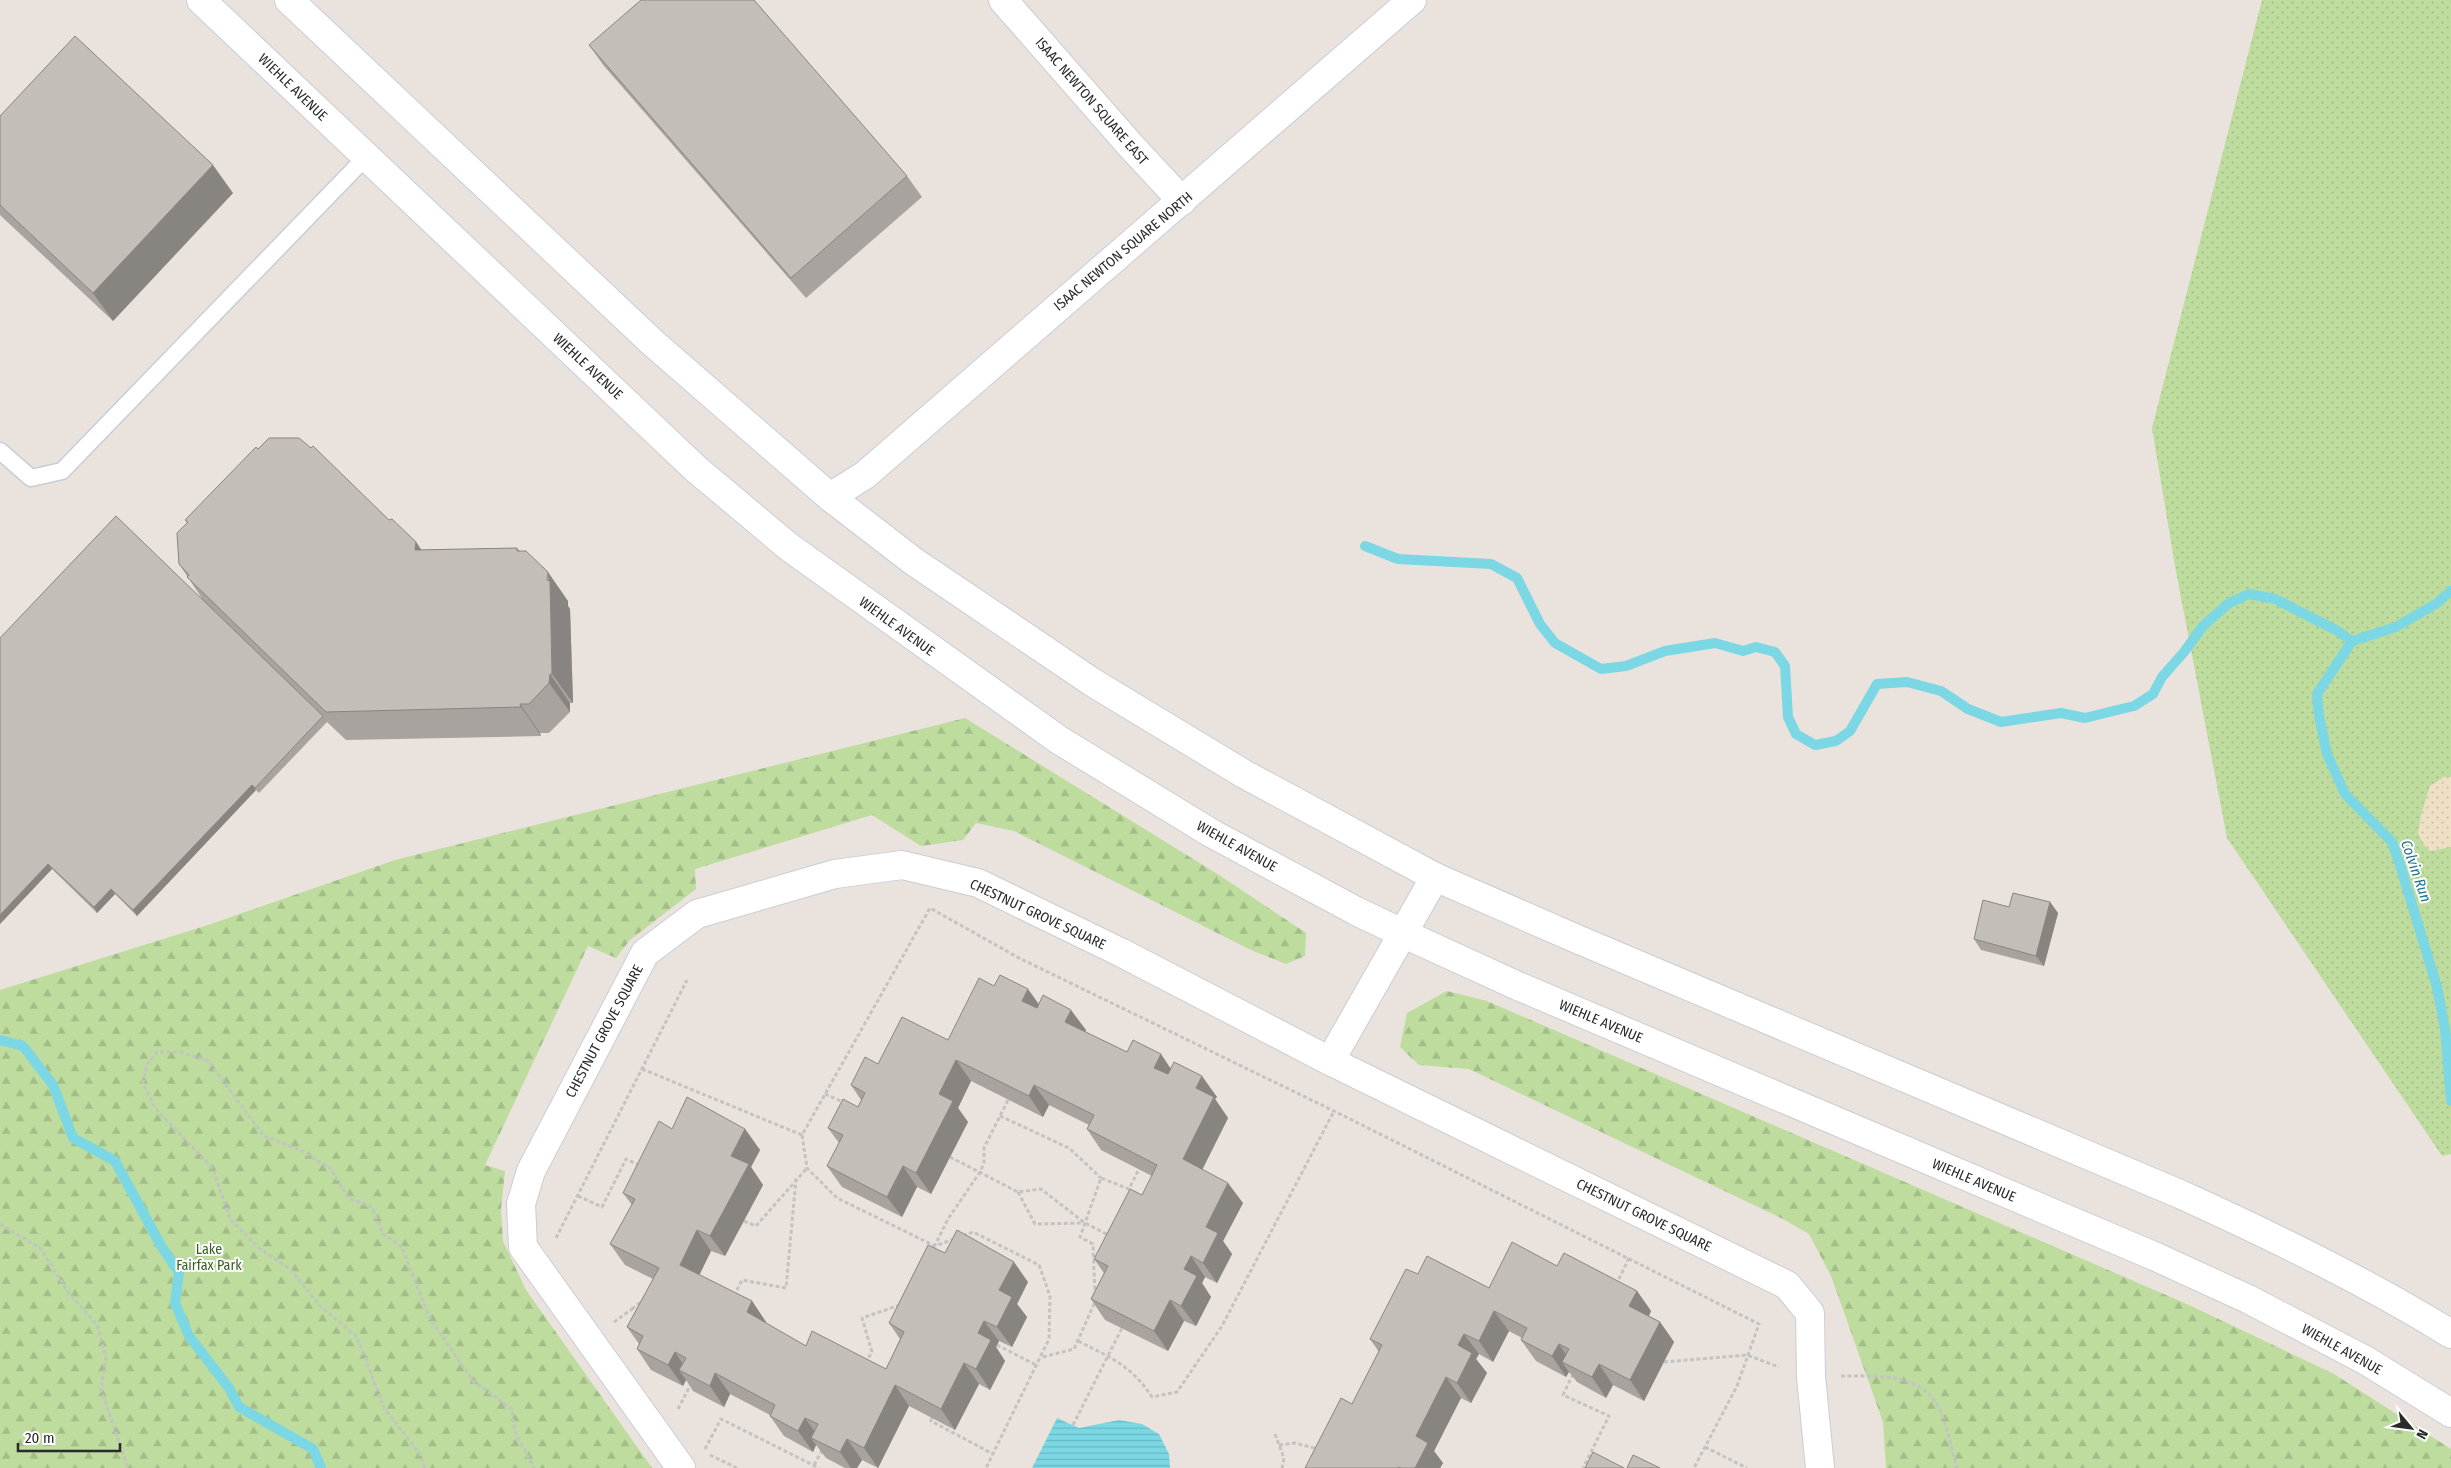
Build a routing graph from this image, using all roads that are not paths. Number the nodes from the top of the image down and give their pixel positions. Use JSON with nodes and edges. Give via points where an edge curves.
{"nodes":[{"id":1,"x":201,"y":0,"type":"edge"},
{"id":2,"x":289,"y":0,"type":"edge"},
{"id":3,"x":1003,"y":0,"type":"edge"},
{"id":4,"x":1412,"y":0,"type":"edge"},
{"id":5,"x":366,"y":157,"type":"junction"},
{"id":6,"x":1182,"y":202,"type":"junction"},
{"id":7,"x":0,"y":451,"type":"edge"},
{"id":8,"x":830,"y":496,"type":"junction"},
{"id":9,"x":1435,"y":876,"type":"junction"},
{"id":10,"x":1402,"y":933,"type":"junction"},
{"id":11,"x":1330,"y":1060,"type":"junction"},
{"id":12,"x":2451,"y":1334,"type":"edge"},
{"id":13,"x":2451,"y":1413,"type":"edge"},
{"id":14,"x":681,"y":1468,"type":"edge"},
{"id":15,"x":1820,"y":1468,"type":"edge"}],
"edges":[{"from":1,"to":5,"type":"main road","name":"WIEHLE AVENUE"},
{"from":2,"to":8,"type":"main road","via":[[653,344]]},
{"from":3,"to":6,"type":"main road","name":"ISAAC NEWTON SQUARE EAST"},
{"from":4,"to":6,"type":"main road","name":"ISAAC NEWTON SQUARE NORTH"},
{"from":5,"to":7,"type":"lane","via":[[62,471],[31,478]]},
{"from":5,"to":10,"type":"main road","name":"WIEHLE AVENUE","via":[[696,469],[789,547],[1058,740],[1212,833]]},
{"from":6,"to":8,"type":"main road","name":"ISAAC NEWTON SQUARE NORTH","via":[[1135,239],[865,475]]},
{"from":8,"to":9,"type":"main road","via":[[914,561],[1092,682],[1244,774]]},
{"from":9,"to":10,"type":"main road"},
{"from":9,"to":12,"type":"main road","via":[[2200,1203],[2295,1247]]},
{"from":10,"to":11,"type":"main road"},
{"from":10,"to":13,"type":"main road","name":"WIEHLE AVENUE","via":[[1518,986],[2248,1299],[2365,1360]]},
{"from":11,"to":14,"type":"main road","name":"CHESTNUT GROVE SQUARE","via":[[978,883],[902,865],[835,874],[697,914],[645,953],[531,1171],[520,1204],[522,1247]]},
{"from":11,"to":15,"type":"main road","name":"CHESTNUT GROVE SQUARE","via":[[1787,1285],[1810,1313],[1810,1377]]}]}
